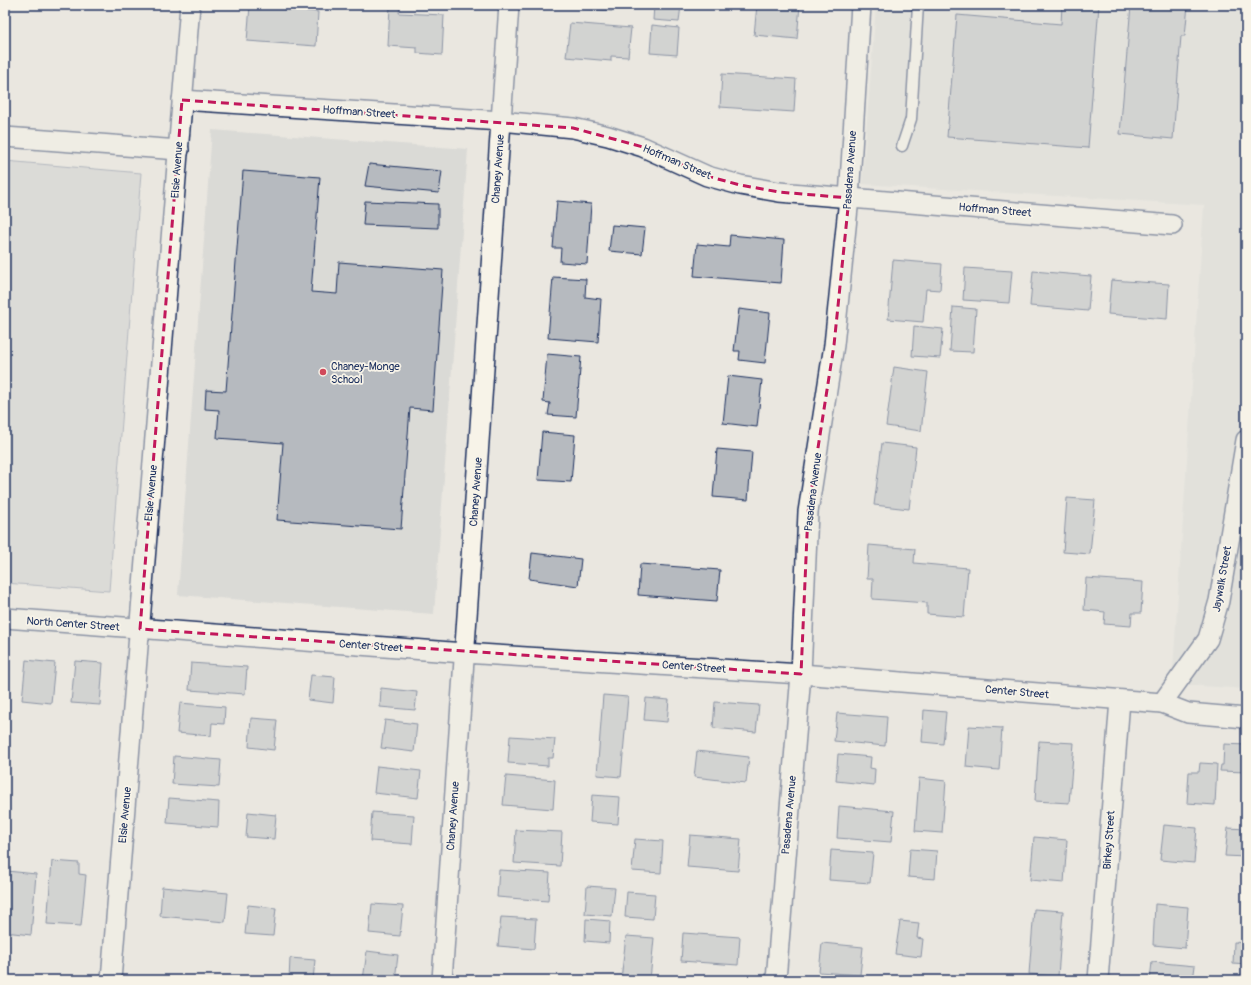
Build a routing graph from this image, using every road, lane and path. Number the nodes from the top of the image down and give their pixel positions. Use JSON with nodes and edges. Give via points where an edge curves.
{"nodes":[{"id":1,"x":190,"y":5,"type":"edge"},
{"id":2,"x":509,"y":5,"type":"edge"},
{"id":3,"x":861,"y":5,"type":"edge"},
{"id":4,"x":918,"y":5,"type":"edge"},
{"id":5,"x":182,"y":100,"type":"junction"},
{"id":6,"x":501,"y":121,"type":"junction"},
{"id":7,"x":5,"y":137,"type":"edge"},
{"id":8,"x":902,"y":146,"type":"dead end"},
{"id":9,"x":179,"y":150,"type":"junction"},
{"id":10,"x":849,"y":198,"type":"junction"},
{"id":11,"x":1172,"y":225,"type":"dead end"},
{"id":12,"x":1246,"y":440,"type":"edge"},
{"id":13,"x":5,"y":618,"type":"edge"},
{"id":14,"x":140,"y":629,"type":"junction"},
{"id":15,"x":464,"y":653,"type":"junction"},
{"id":16,"x":801,"y":674,"type":"junction"},
{"id":17,"x":1120,"y":700,"type":"junction"},
{"id":18,"x":1162,"y":703,"type":"junction"},
{"id":19,"x":1246,"y":718,"type":"edge"},
{"id":20,"x":110,"y":980,"type":"edge"},
{"id":21,"x":442,"y":980,"type":"edge"},
{"id":22,"x":776,"y":980,"type":"edge"},
{"id":23,"x":1098,"y":980,"type":"edge"}],
"edges":[{"from":1,"to":5,"type":"street","name":"Elsie Avenue"},
{"from":2,"to":6,"type":"street","name":"Chaney Avenue"},
{"from":3,"to":10,"type":"street","name":"Pasadena Avenue"},
{"from":4,"to":8,"type":"lane","via":[[911,119]]},
{"from":5,"to":6,"type":"street","name":"Hoffman Street"},
{"from":5,"to":9,"type":"street","name":"Elsie Avenue"},
{"from":6,"to":10,"type":"street","name":"Hoffman Street","via":[[573,128],[608,136],[643,147],[707,176],[740,185],[779,192]]},
{"from":6,"to":15,"type":"street","name":"Chaney Avenue"},
{"from":7,"to":9,"type":"street"},
{"from":9,"to":14,"type":"street","name":"Elsie Avenue"},
{"from":10,"to":11,"type":"street","name":"Hoffman Street"},
{"from":10,"to":16,"type":"street","name":"Pasadena Avenue","via":[[834,345],[808,512]]},
{"from":12,"to":18,"type":"street","name":"Jaywalk Street","via":[[1219,602],[1208,639]]},
{"from":13,"to":14,"type":"street","name":"North Center Street"},
{"from":14,"to":15,"type":"street","name":"Center Street"},
{"from":14,"to":20,"type":"street","name":"Elsie Avenue"},
{"from":15,"to":16,"type":"street","name":"Center Street"},
{"from":15,"to":21,"type":"street","name":"Chaney Avenue"},
{"from":16,"to":17,"type":"street","name":"Center Street"},
{"from":16,"to":22,"type":"street","name":"Pasadena Avenue"},
{"from":17,"to":18,"type":"street","name":"Center Street"},
{"from":17,"to":23,"type":"street","name":"Birkey Street"},
{"from":18,"to":19,"type":"street","name":"Center Street","via":[[1188,713]]}]}
